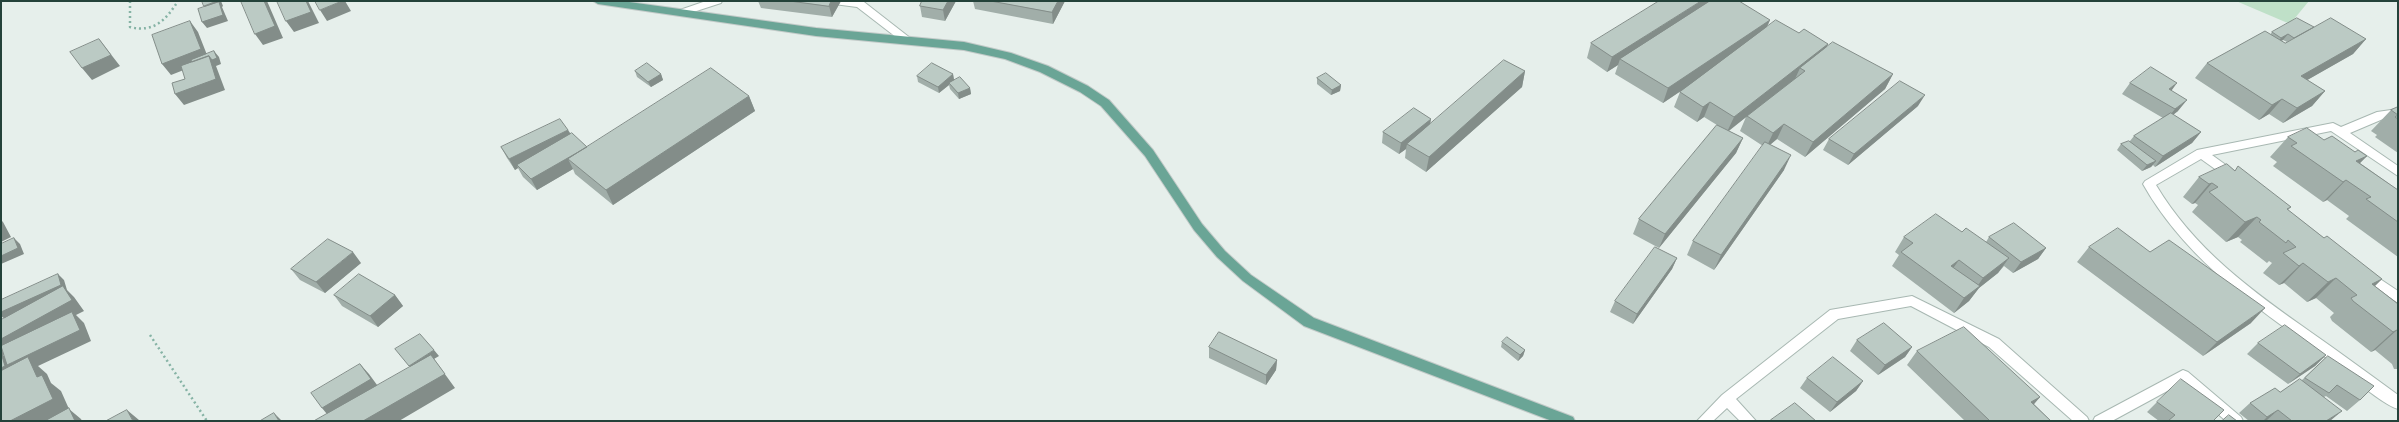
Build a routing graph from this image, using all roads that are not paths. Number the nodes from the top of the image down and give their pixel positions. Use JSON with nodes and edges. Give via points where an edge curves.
{"nodes":[{"id":1,"x":598,"y":1,"type":"edge"},
{"id":2,"x":717,"y":1,"type":"edge"},
{"id":3,"x":834,"y":1,"type":"edge"},
{"id":4,"x":681,"y":13,"type":"junction"},
{"id":5,"x":909,"y":41,"type":"junction"},
{"id":6,"x":2398,"y":113,"type":"edge"},
{"id":7,"x":2341,"y":132,"type":"junction"},
{"id":8,"x":2201,"y":153,"type":"junction"},
{"id":9,"x":2398,"y":172,"type":"edge"},
{"id":10,"x":2245,"y":186,"type":"edge"},
{"id":11,"x":2354,"y":265,"type":"edge"},
{"id":12,"x":2398,"y":298,"type":"edge"},
{"id":13,"x":1727,"y":399,"type":"junction"},
{"id":14,"x":2398,"y":403,"type":"edge"},
{"id":15,"x":1568,"y":421,"type":"edge"},
{"id":16,"x":1704,"y":421,"type":"edge"},
{"id":17,"x":1749,"y":421,"type":"edge"},
{"id":18,"x":2082,"y":421,"type":"edge"},
{"id":19,"x":2100,"y":421,"type":"edge"},
{"id":20,"x":2236,"y":421,"type":"edge"}],
"edges":[{"from":1,"to":4,"type":"main road"},
{"from":2,"to":4,"type":"street"},
{"from":3,"to":5,"type":"street","via":[[860,4]]},
{"from":4,"to":5,"type":"main road","via":[[816,32]]},
{"from":5,"to":15,"type":"main road","via":[[964,46],[1007,56],[1044,69],[1084,89],[1121,119],[1149,153],[1198,227],[1221,254],[1247,278],[1309,322]]},
{"from":6,"to":7,"type":"street","via":[[2381,115]]},
{"from":7,"to":8,"type":"street","via":[[2333,127]]},
{"from":7,"to":9,"type":"street"},
{"from":8,"to":10,"type":"street"},
{"from":8,"to":14,"type":"street","via":[[2149,184],[2160,205],[2205,256],[2238,286]]},
{"from":11,"to":12,"type":"street"},
{"from":13,"to":16,"type":"street"},
{"from":13,"to":17,"type":"street"},
{"from":13,"to":18,"type":"street","via":[[1835,314],[1912,301],[1994,343]]},
{"from":19,"to":20,"type":"street","via":[[2183,376]]}]}
